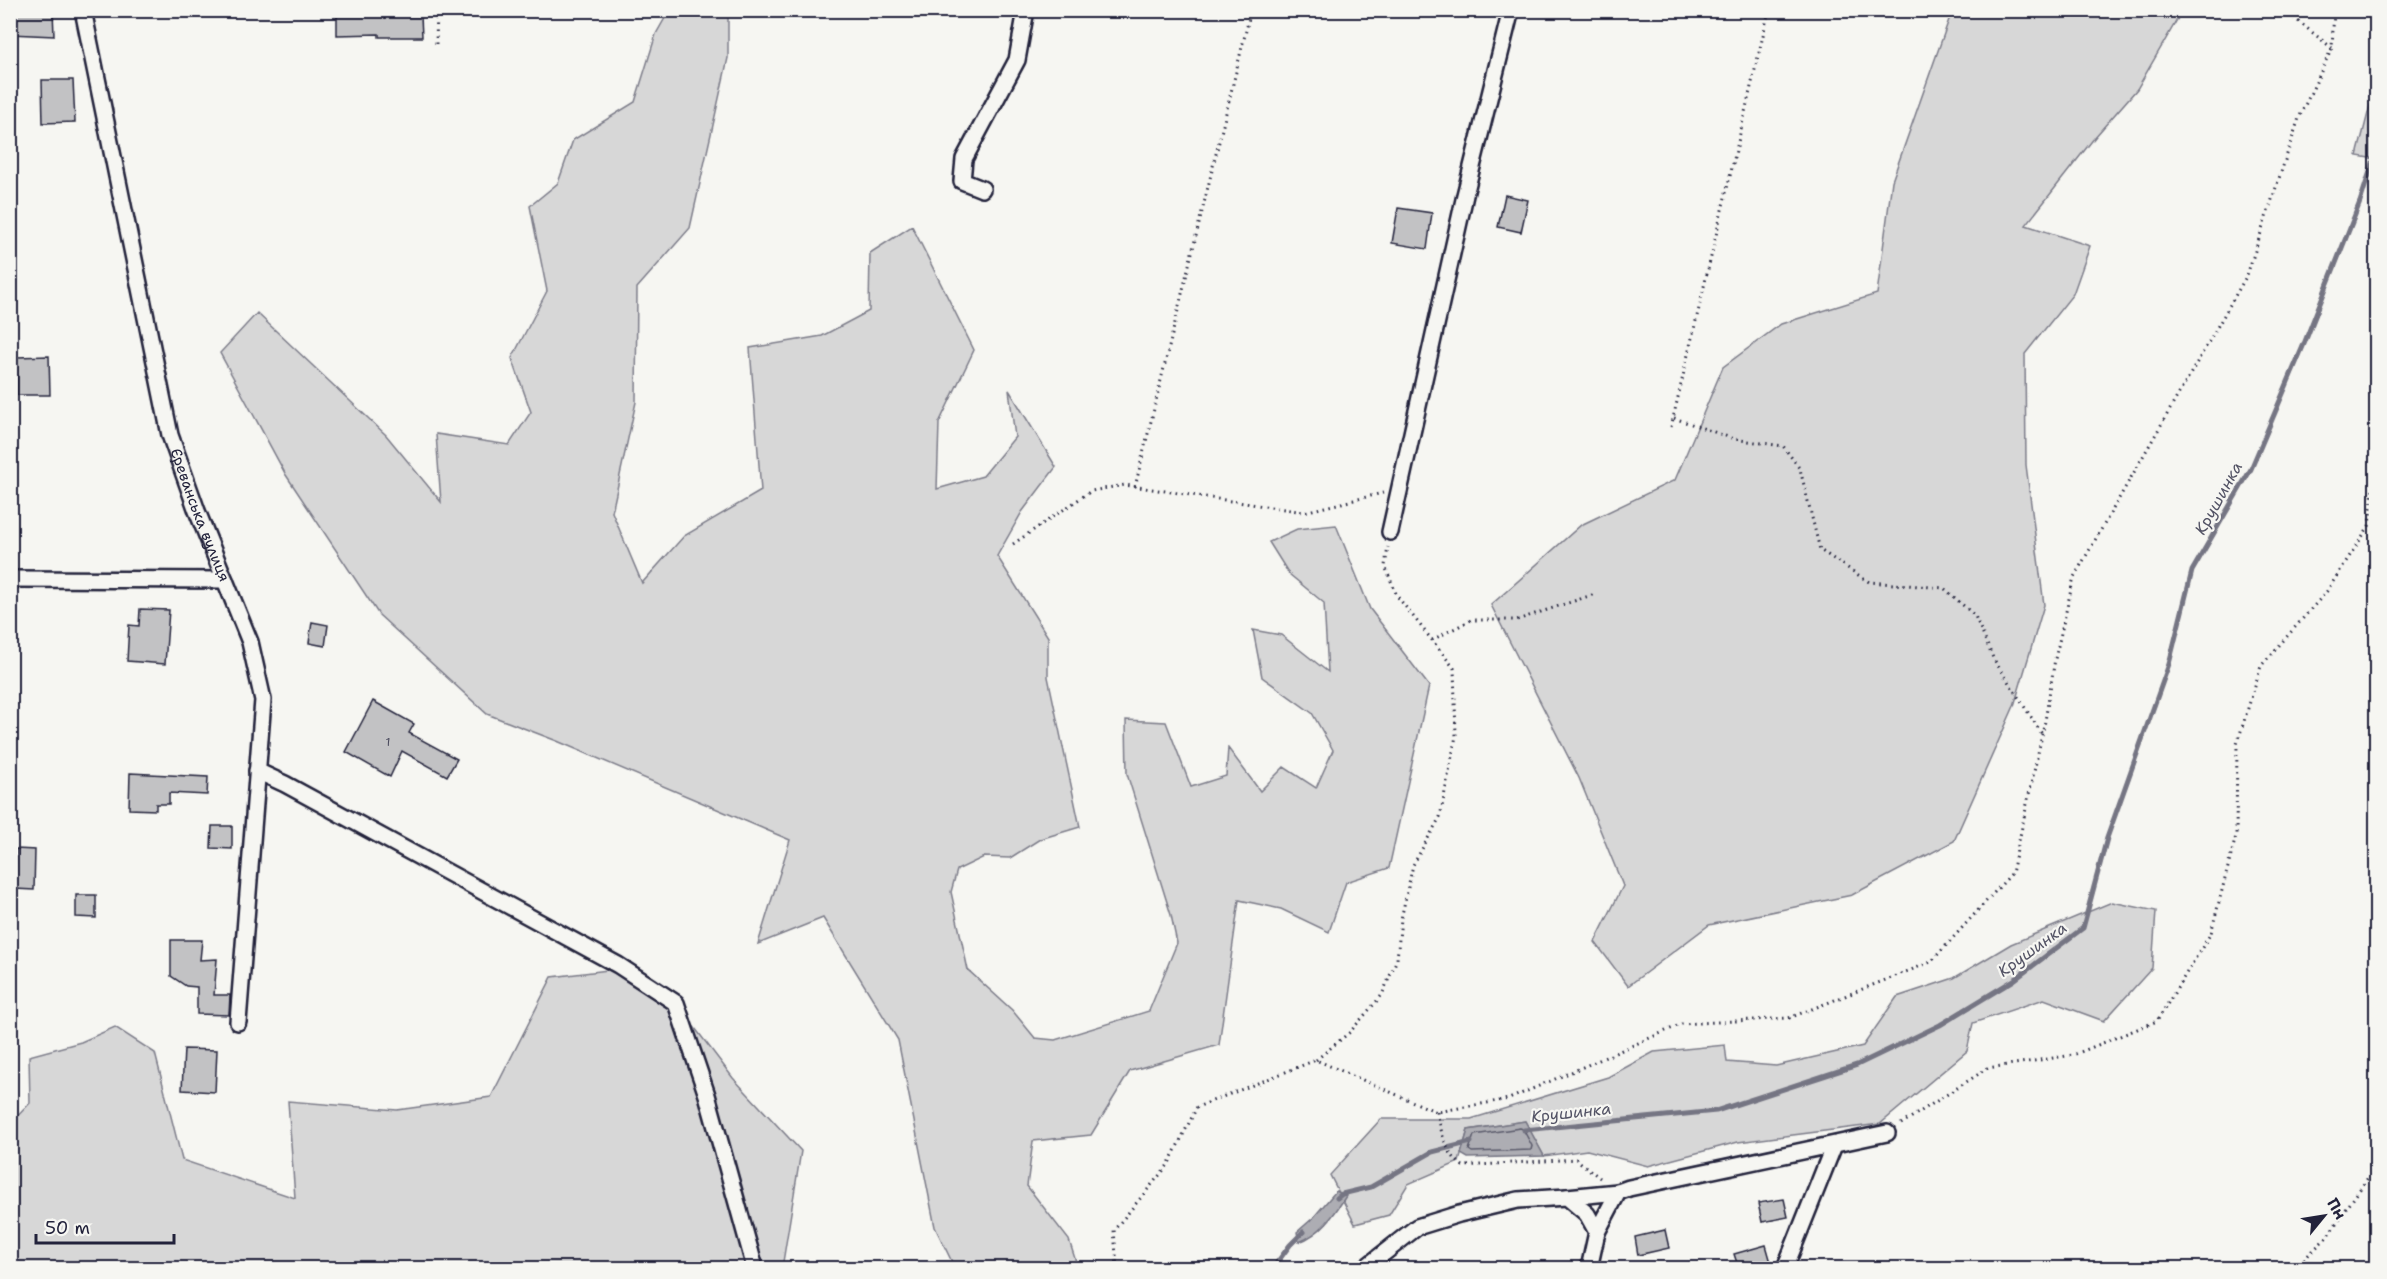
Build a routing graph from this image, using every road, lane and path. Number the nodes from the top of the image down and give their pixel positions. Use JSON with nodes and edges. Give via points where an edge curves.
{"nodes":[{"id":1,"x":83,"y":10,"type":"edge"},
{"id":2,"x":437,"y":10,"type":"edge"},
{"id":3,"x":1026,"y":10,"type":"edge"},
{"id":4,"x":1251,"y":10,"type":"edge"},
{"id":5,"x":1511,"y":10,"type":"edge"},
{"id":6,"x":1769,"y":10,"type":"edge"},
{"id":7,"x":2284,"y":10,"type":"edge"},
{"id":8,"x":2334,"y":10,"type":"edge"},
{"id":9,"x":436,"y":44,"type":"dead end"},
{"id":10,"x":2332,"y":48,"type":"junction"},
{"id":11,"x":982,"y":189,"type":"dead end"},
{"id":12,"x":1674,"y":418,"type":"junction"},
{"id":13,"x":1671,"y":428,"type":"dead end"},
{"id":14,"x":2376,"y":460,"type":"edge"},
{"id":15,"x":1135,"y":487,"type":"junction"},
{"id":16,"x":1399,"y":491,"type":"junction"},
{"id":17,"x":1390,"y":532,"type":"joint"},
{"id":18,"x":1013,"y":544,"type":"dead end"},
{"id":19,"x":10,"y":579,"type":"edge"},
{"id":20,"x":225,"y":580,"type":"junction"},
{"id":21,"x":1595,"y":594,"type":"dead end"},
{"id":22,"x":1431,"y":639,"type":"junction"},
{"id":23,"x":2042,"y":735,"type":"junction"},
{"id":24,"x":257,"y":771,"type":"junction"},
{"id":25,"x":238,"y":1022,"type":"dead end"},
{"id":26,"x":1316,"y":1060,"type":"junction"},
{"id":27,"x":1437,"y":1112,"type":"junction"},
{"id":28,"x":1887,"y":1133,"type":"joint"},
{"id":29,"x":1834,"y":1144,"type":"junction"},
{"id":30,"x":2376,"y":1166,"type":"edge"},
{"id":31,"x":1618,"y":1192,"type":"junction"},
{"id":32,"x":1567,"y":1197,"type":"junction"},
{"id":33,"x":1597,"y":1232,"type":"junction"},
{"id":34,"x":755,"y":1269,"type":"edge"},
{"id":35,"x":1117,"y":1269,"type":"edge"},
{"id":36,"x":1365,"y":1269,"type":"edge"},
{"id":37,"x":1587,"y":1269,"type":"edge"},
{"id":38,"x":1785,"y":1269,"type":"edge"},
{"id":39,"x":2295,"y":1269,"type":"edge"}],
"edges":[{"from":1,"to":20,"type":"street","name":"Єреванська вулиця","via":[[170,435]]},
{"from":2,"to":9,"type":"path"},
{"from":3,"to":11,"type":"street","via":[[1017,60],[964,159],[962,181]]},
{"from":4,"to":15,"type":"path"},
{"from":5,"to":16,"type":"street"},
{"from":6,"to":12,"type":"path"},
{"from":7,"to":10,"type":"path"},
{"from":8,"to":10,"type":"path"},
{"from":10,"to":23,"type":"path","via":[[2299,118],[2247,275],[2074,577]]},
{"from":12,"to":13,"type":"path"},
{"from":12,"to":23,"type":"path","via":[[1734,439],[1783,446],[1800,469],[1820,550],[1869,582],[1944,588],[1975,616],[1993,658]]},
{"from":14,"to":28,"type":"path","via":[[2369,526],[2327,591],[2261,666],[2237,744],[2236,836],[2211,933],[2157,1021],[2073,1055],[1988,1068]]},
{"from":15,"to":16,"type":"path","via":[[1304,512]]},
{"from":15,"to":18,"type":"path","via":[[1091,491]]},
{"from":16,"to":17,"type":"street"},
{"from":17,"to":22,"type":"path","via":[[1385,566],[1396,596]]},
{"from":19,"to":20,"type":"street"},
{"from":20,"to":24,"type":"street","name":"Єреванська вулиця","via":[[250,642],[263,700]]},
{"from":21,"to":22,"type":"path","via":[[1517,620],[1471,620]]},
{"from":22,"to":26,"type":"path","via":[[1454,668],[1456,736],[1440,817],[1413,865],[1397,959],[1382,995],[1350,1032]]},
{"from":23,"to":27,"type":"path","via":[[2012,873],[1931,962],[1789,1018],[1682,1024],[1509,1099]]},
{"from":24,"to":25,"type":"street","name":"Єреванська вулиця"},
{"from":24,"to":34,"type":"street","via":[[618,965],[676,1003],[707,1095]]},
{"from":26,"to":27,"type":"path"},
{"from":26,"to":35,"type":"path","via":[[1197,1107],[1168,1165],[1114,1230]]},
{"from":27,"to":31,"type":"path","via":[[1443,1140],[1452,1158],[1463,1166],[1576,1159]]},
{"from":28,"to":29,"type":"street"},
{"from":29,"to":31,"type":"street"},
{"from":29,"to":38,"type":"street"},
{"from":30,"to":39,"type":"path","via":[[2326,1238]]},
{"from":31,"to":32,"type":"street"},
{"from":31,"to":33,"type":"street"},
{"from":32,"to":33,"type":"street","via":[[1587,1214]]},
{"from":32,"to":36,"type":"street","via":[[1518,1200],[1417,1227]]},
{"from":33,"to":37,"type":"street"}]}
